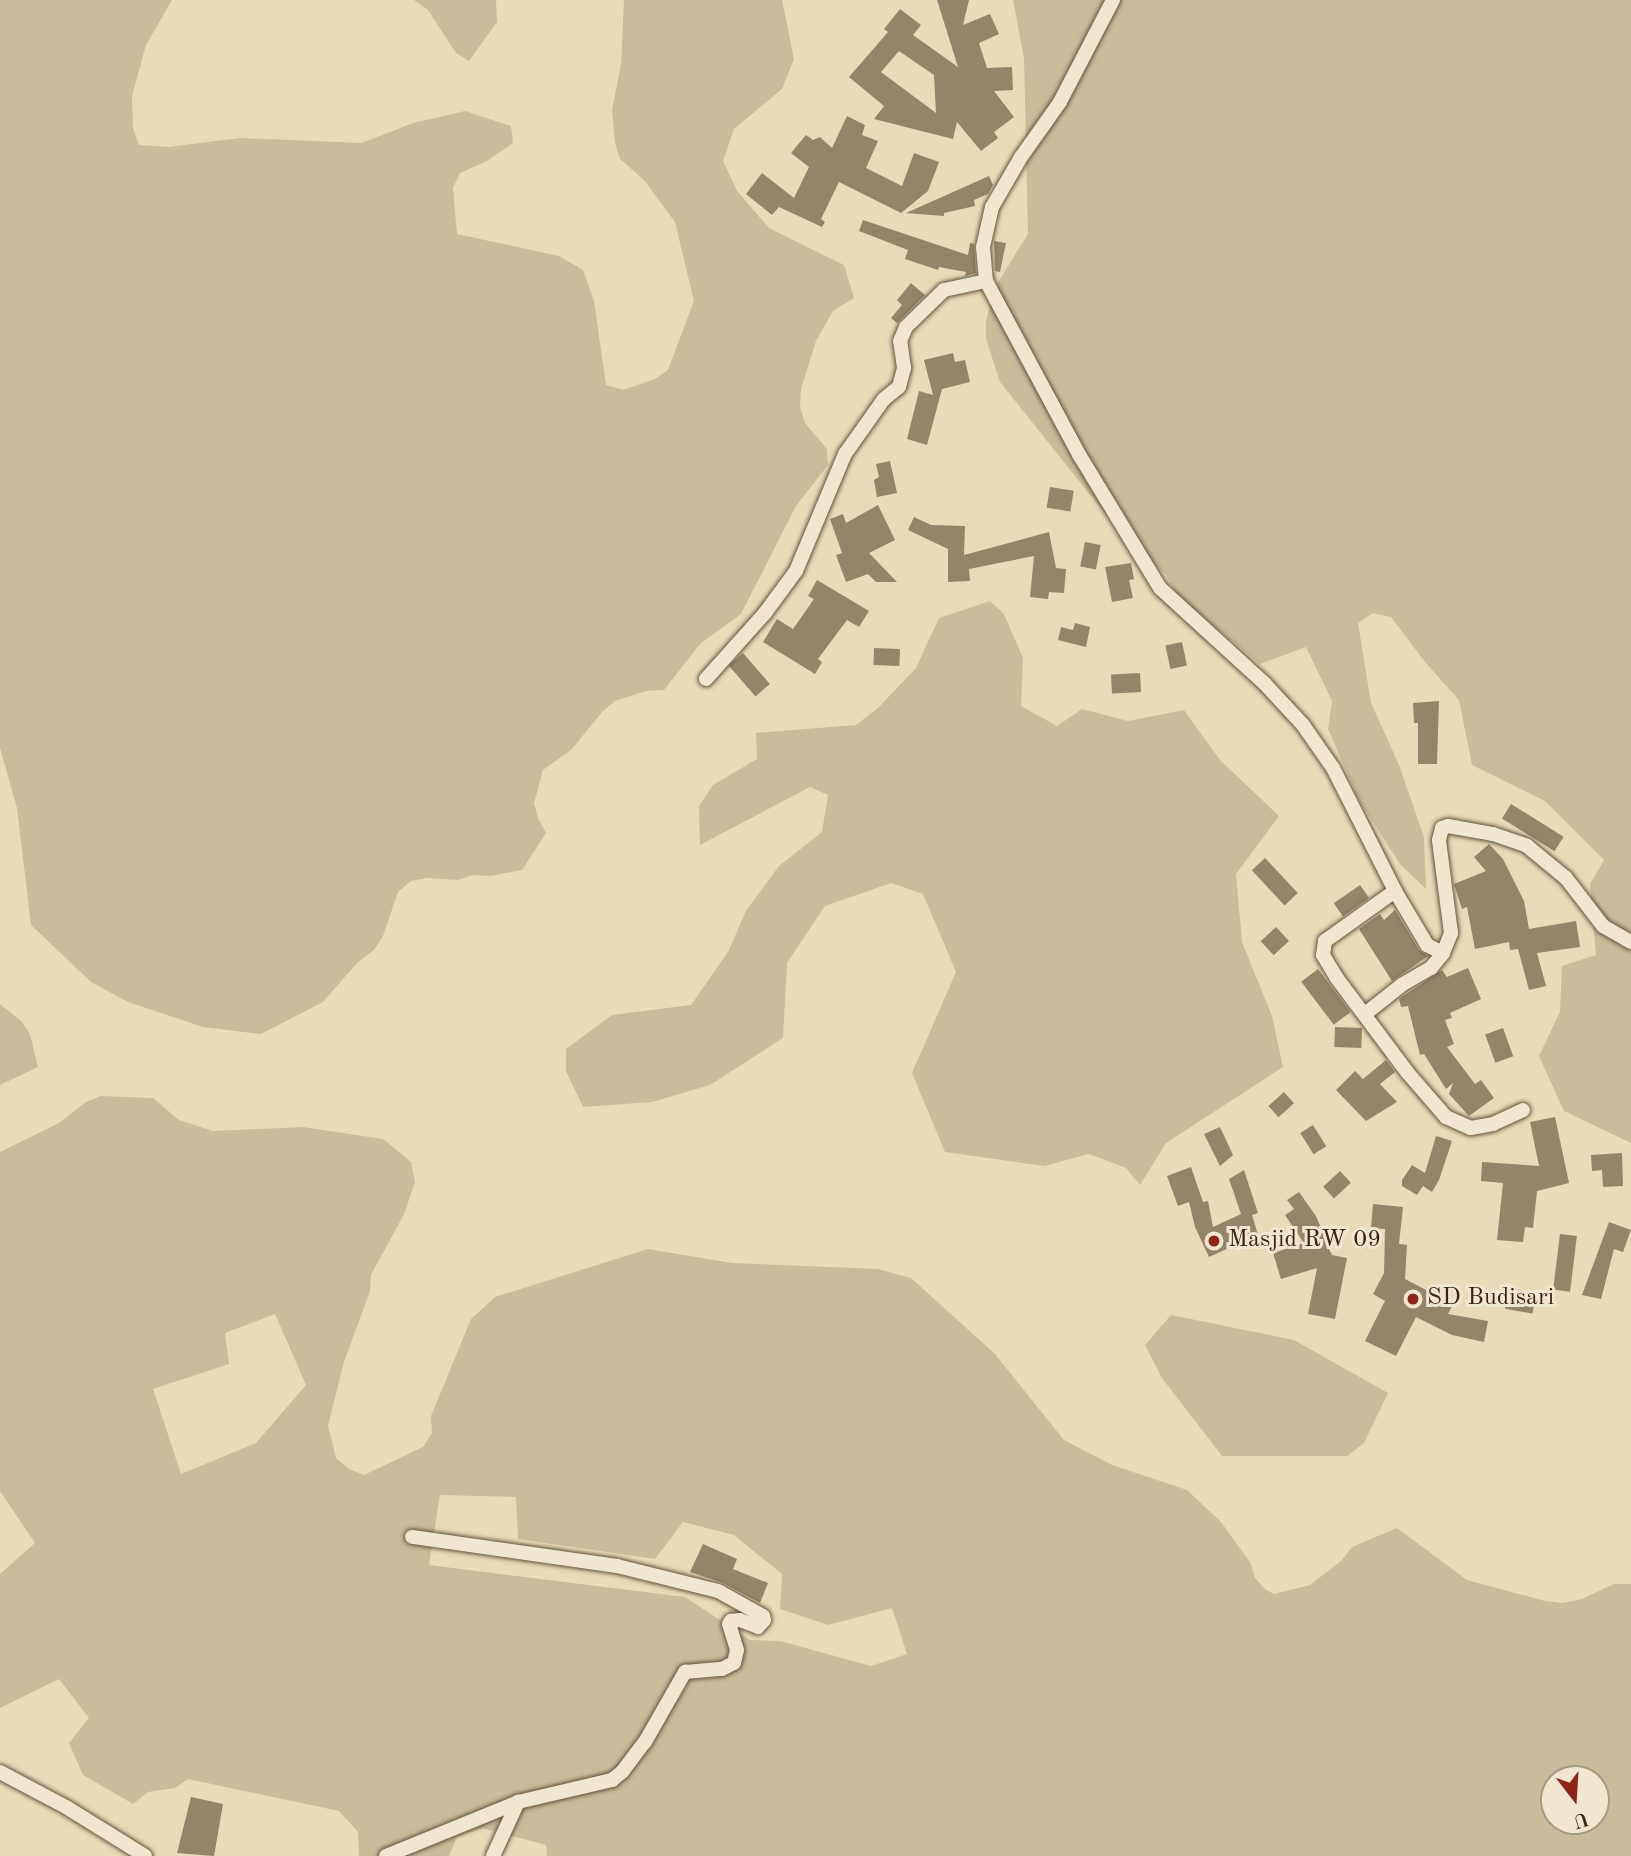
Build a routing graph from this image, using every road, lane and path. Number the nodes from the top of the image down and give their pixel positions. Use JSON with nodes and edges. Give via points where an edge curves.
{"nodes":[{"id":1,"x":1113,"y":0,"type":"edge"},
{"id":2,"x":986,"y":281,"type":"junction"},
{"id":3,"x":706,"y":679,"type":"dead end"},
{"id":4,"x":1395,"y":891,"type":"junction"},
{"id":5,"x":1631,"y":942,"type":"edge"},
{"id":6,"x":1443,"y":954,"type":"junction"},
{"id":7,"x":1364,"y":1014,"type":"junction"},
{"id":8,"x":1523,"y":1110,"type":"dead end"},
{"id":9,"x":412,"y":1537,"type":"dead end"},
{"id":10,"x":0,"y":1772,"type":"edge"},
{"id":11,"x":518,"y":1802,"type":"junction"},
{"id":12,"x":145,"y":1856,"type":"edge"},
{"id":13,"x":386,"y":1856,"type":"edge"},
{"id":14,"x":493,"y":1856,"type":"edge"}],
"edges":[{"from":1,"to":2,"type":"street","via":[[1060,102],[992,207],[983,247]]},
{"from":2,"to":3,"type":"street","via":[[944,290],[906,327],[900,341],[904,369],[899,387],[884,398],[840,463],[796,571]]},
{"from":2,"to":4,"type":"street","via":[[1080,456],[1160,588],[1303,724],[1332,768]]},
{"from":4,"to":6,"type":"street","via":[[1427,946]]},
{"from":4,"to":7,"type":"street","via":[[1325,941],[1322,948],[1336,977]]},
{"from":5,"to":6,"type":"street","via":[[1603,926],[1566,878],[1527,846],[1448,826],[1442,828],[1439,840],[1451,933]]},
{"from":6,"to":7,"type":"street","via":[[1432,968]]},
{"from":7,"to":8,"type":"street","via":[[1446,1117],[1471,1128]]},
{"from":9,"to":11,"type":"street","via":[[617,1566],[718,1591],[764,1620],[758,1627],[740,1619],[731,1621],[737,1650],[734,1663],[681,1676],[645,1742],[622,1772],[611,1780]]},
{"from":10,"to":12,"type":"street"},
{"from":11,"to":13,"type":"street"},
{"from":11,"to":14,"type":"street"}]}
